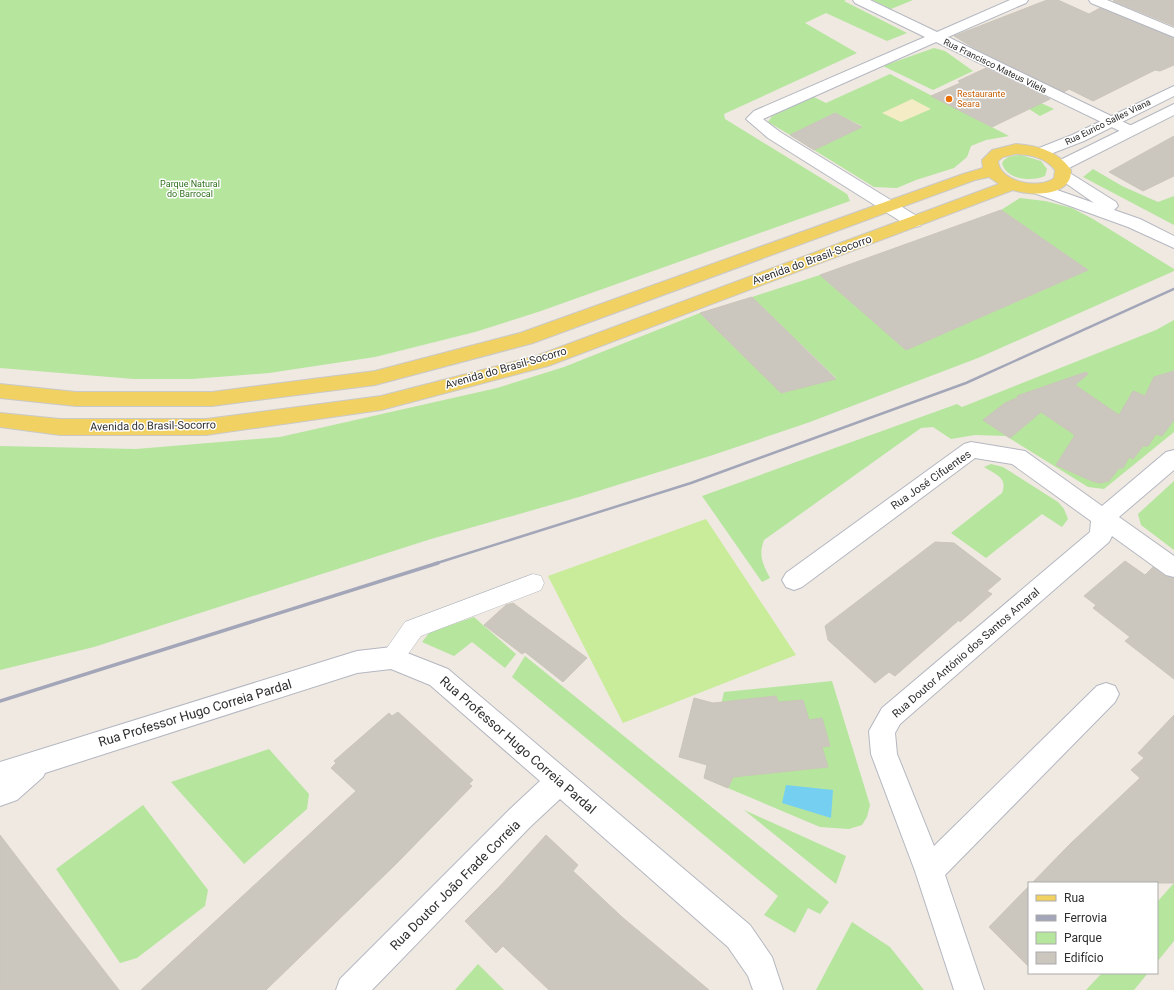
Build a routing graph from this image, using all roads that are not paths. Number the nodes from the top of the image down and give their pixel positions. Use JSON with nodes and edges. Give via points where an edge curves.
{"nodes":[{"id":1,"x":860,"y":0,"type":"edge"},
{"id":2,"x":1021,"y":0,"type":"edge"},
{"id":3,"x":1096,"y":0,"type":"edge"},
{"id":4,"x":1174,"y":33,"type":"edge"},
{"id":5,"x":936,"y":37,"type":"junction"},
{"id":6,"x":1174,"y":90,"type":"edge"},
{"id":7,"x":1174,"y":109,"type":"edge"},
{"id":8,"x":1111,"y":122,"type":"junction"},
{"id":9,"x":1131,"y":131,"type":"junction"},
{"id":10,"x":1040,"y":153,"type":"junction"},
{"id":11,"x":1062,"y":170,"type":"junction"},
{"id":12,"x":991,"y":171,"type":"junction"},
{"id":13,"x":1011,"y":185,"type":"junction"},
{"id":14,"x":1040,"y":189,"type":"junction"},
{"id":15,"x":889,"y":207,"type":"junction"},
{"id":16,"x":914,"y":222,"type":"junction"},
{"id":17,"x":1134,"y":223,"type":"junction"},
{"id":18,"x":1174,"y":243,"type":"edge"},
{"id":19,"x":0,"y":391,"type":"edge"},
{"id":20,"x":0,"y":420,"type":"edge"},
{"id":21,"x":1174,"y":458,"type":"edge"},
{"id":22,"x":1103,"y":518,"type":"junction"},
{"id":23,"x":1174,"y":568,"type":"edge"},
{"id":24,"x":794,"y":580,"type":"dead end"},
{"id":25,"x":533,"y":583,"type":"dead end"},
{"id":26,"x":392,"y":658,"type":"junction"},
{"id":27,"x":1106,"y":694,"type":"dead end"},
{"id":28,"x":41,"y":762,"type":"junction"},
{"id":29,"x":0,"y":775,"type":"edge"},
{"id":30,"x":560,"y":781,"type":"junction"},
{"id":31,"x":0,"y":793,"type":"edge"},
{"id":32,"x":929,"y":871,"type":"junction"},
{"id":33,"x":351,"y":990,"type":"edge"},
{"id":34,"x":768,"y":990,"type":"edge"},
{"id":35,"x":969,"y":990,"type":"edge"}],
"edges":[{"from":1,"to":5,"type":"street","name":"Rua Francisco Mateus Vilela"},
{"from":2,"to":5,"type":"street"},
{"from":3,"to":4,"type":"street"},
{"from":5,"to":8,"type":"street","name":"Rua Francisco Mateus Vilela"},
{"from":5,"to":15,"type":"street","via":[[758,114],[754,120]]},
{"from":6,"to":8,"type":"street","name":"Rua Eurico Salles Viana"},
{"from":7,"to":9,"type":"street","name":"Rua Eurico Salles Viana"},
{"from":8,"to":9,"type":"street","name":"Rua Francisco Mateus Vilela"},
{"from":8,"to":10,"type":"street","name":"Rua Eurico Salles Viana"},
{"from":9,"to":11,"type":"street","name":"Rua Eurico Salles Viana"},
{"from":10,"to":11,"type":"main road","via":[[1055,161]]},
{"from":10,"to":12,"type":"main road","via":[[1016,148],[996,153],[990,158]]},
{"from":11,"to":14,"type":"main road","via":[[1062,179],[1058,184]]},
{"from":11,"to":17,"type":"street"},
{"from":12,"to":13,"type":"main road"},
{"from":12,"to":15,"type":"main road","name":"Avenida do Brasil-Socorro"},
{"from":13,"to":14,"type":"main road"},
{"from":13,"to":16,"type":"main road","name":"Avenida do Brasil-Socorro"},
{"from":14,"to":17,"type":"street"},
{"from":15,"to":16,"type":"street"},
{"from":15,"to":19,"type":"main road","name":"Avenida do Brasil-Socorro","via":[[526,338],[375,378],[212,399],[76,399]]},
{"from":16,"to":20,"type":"main road","name":"Avenida do Brasil-Socorro","via":[[541,361],[381,403],[206,427],[60,427]]},
{"from":17,"to":18,"type":"street"},
{"from":21,"to":22,"type":"street"},
{"from":22,"to":23,"type":"street","name":"Rua José Cifuentes"},
{"from":22,"to":24,"type":"street","name":"Rua José Cifuentes","via":[[1018,457],[971,450]]},
{"from":22,"to":32,"type":"street","name":"Rua Doutor António dos Santos Amaral","via":[[1101,536],[891,716],[882,732],[884,754]]},
{"from":25,"to":26,"type":"street","via":[[413,630]]},
{"from":26,"to":28,"type":"street","name":"Rua Professor Hugo Correia Pardal","via":[[357,662]]},
{"from":26,"to":30,"type":"street","name":"Rua Professor Hugo Correia Pardal","via":[[439,677]]},
{"from":27,"to":32,"type":"street"},
{"from":28,"to":29,"type":"street","name":"Rua Professor Hugo Correia Pardal"},
{"from":28,"to":31,"type":"street","name":"Rua Professor Hugo Correia Pardal","via":[[7,791]]},
{"from":30,"to":33,"type":"street","name":"Rua Doutor João Frade Correia","via":[[520,818]]},
{"from":30,"to":34,"type":"street","name":"Rua Professor Hugo Correia Pardal","via":[[739,936],[761,968]]},
{"from":32,"to":35,"type":"street","name":"Rua Doutor António dos Santos Amaral"}]}
